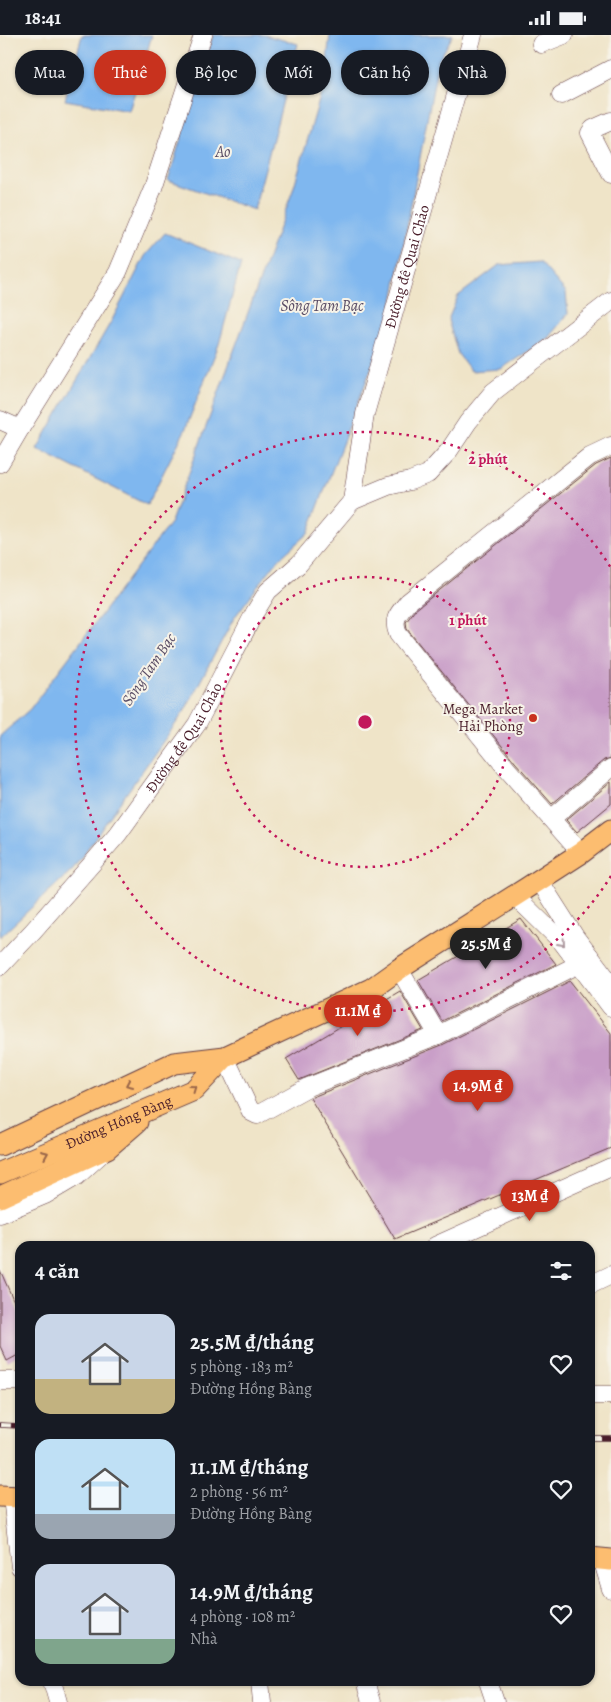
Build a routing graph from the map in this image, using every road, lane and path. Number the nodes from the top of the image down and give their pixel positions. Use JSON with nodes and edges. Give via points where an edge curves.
{"nodes":[{"id":1,"x":202,"y":35,"type":"edge"},
{"id":2,"x":473,"y":35,"type":"edge"},
{"id":3,"x":564,"y":35,"type":"edge"},
{"id":4,"x":541,"y":44,"type":"dead end"},
{"id":5,"x":611,"y":69,"type":"edge"},
{"id":6,"x":561,"y":95,"type":"dead end"},
{"id":7,"x":611,"y":121,"type":"edge"},
{"id":8,"x":611,"y":174,"type":"edge"},
{"id":9,"x":611,"y":301,"type":"edge"},
{"id":10,"x":0,"y":420,"type":"edge"},
{"id":11,"x":20,"y":429,"type":"junction"},
{"id":12,"x":611,"y":446,"type":"edge"},
{"id":13,"x":0,"y":463,"type":"edge"},
{"id":14,"x":352,"y":501,"type":"junction"},
{"id":15,"x":611,"y":768,"type":"edge"},
{"id":16,"x":551,"y":819,"type":"junction"},
{"id":17,"x":611,"y":831,"type":"edge"},
{"id":18,"x":581,"y":853,"type":"junction"},
{"id":19,"x":539,"y":880,"type":"junction"},
{"id":20,"x":515,"y":896,"type":"junction"},
{"id":21,"x":584,"y":959,"type":"junction"},
{"id":22,"x":0,"y":966,"type":"edge"},
{"id":23,"x":399,"y":969,"type":"junction"},
{"id":24,"x":611,"y":984,"type":"edge"},
{"id":25,"x":611,"y":1007,"type":"edge"},
{"id":26,"x":438,"y":1035,"type":"junction"},
{"id":27,"x":226,"y":1057,"type":"junction"},
{"id":28,"x":150,"y":1110,"type":"junction"},
{"id":29,"x":0,"y":1145,"type":"edge"},
{"id":30,"x":108,"y":1148,"type":"junction"},
{"id":31,"x":611,"y":1167,"type":"edge"},
{"id":32,"x":0,"y":1173,"type":"edge"},
{"id":33,"x":0,"y":1197,"type":"edge"},
{"id":34,"x":0,"y":1214,"type":"edge"},
{"id":35,"x":446,"y":1241,"type":"edge"},
{"id":36,"x":0,"y":1381,"type":"edge"},
{"id":37,"x":15,"y":1381,"type":"edge"},
{"id":38,"x":595,"y":1395,"type":"edge"},
{"id":39,"x":611,"y":1395,"type":"edge"},
{"id":40,"x":8,"y":1495,"type":"edge"},
{"id":41,"x":15,"y":1537,"type":"edge"},
{"id":42,"x":601,"y":1559,"type":"edge"},
{"id":43,"x":611,"y":1589,"type":"edge"},
{"id":44,"x":53,"y":1686,"type":"edge"},
{"id":45,"x":260,"y":1686,"type":"edge"},
{"id":46,"x":366,"y":1686,"type":"edge"},
{"id":47,"x":490,"y":1686,"type":"edge"},
{"id":48,"x":58,"y":1702,"type":"edge"},
{"id":49,"x":262,"y":1702,"type":"edge"},
{"id":50,"x":371,"y":1702,"type":"edge"},
{"id":51,"x":495,"y":1702,"type":"edge"}],
"edges":[{"from":1,"to":11,"type":"street","via":[[154,188],[118,272]]},
{"from":2,"to":14,"type":"street","name":"Đường đê Quai Chảo","via":[[365,414]]},
{"from":3,"to":4,"type":"street"},
{"from":5,"to":6,"type":"street"},
{"from":7,"to":8,"type":"street","via":[[590,133]]},
{"from":9,"to":14,"type":"street","name":"Đường đê Quai Chảo","via":[[493,392],[428,474]]},
{"from":10,"to":11,"type":"street"},
{"from":11,"to":13,"type":"street"},
{"from":12,"to":16,"type":"street","via":[[590,456],[408,602],[397,616],[395,626],[398,634],[506,769]]},
{"from":14,"to":22,"type":"street","name":"Đường đê Quai Chảo","via":[[299,564],[268,591],[197,724],[118,834]]},
{"from":15,"to":16,"type":"street"},
{"from":16,"to":18,"type":"street"},
{"from":17,"to":18,"type":"main road","name":"Đường Hồng Bàng"},
{"from":18,"to":19,"type":"main road","name":"Đường Hồng Bàng"},
{"from":19,"to":20,"type":"main road","name":"Đường Hồng Bàng"},
{"from":19,"to":21,"type":"street","via":[[576,938]]},
{"from":20,"to":21,"type":"street","one_way":true},
{"from":20,"to":23,"type":"main road","name":"Đường Hồng Bàng"},
{"from":21,"to":24,"type":"street"},
{"from":21,"to":25,"type":"street"},
{"from":21,"to":26,"type":"street"},
{"from":23,"to":26,"type":"street"},
{"from":23,"to":27,"type":"main road","name":"Đường Hồng Bàng","via":[[371,989]]},
{"from":26,"to":27,"type":"street","via":[[308,1087],[257,1115],[252,1112]]},
{"from":28,"to":27,"type":"main road","name":"Đường Hồng Bàng","one_way":true,"via":[[194,1090]]},
{"from":27,"to":29,"type":"main road","name":"Đường Hồng Bàng","one_way":true,"via":[[174,1063]]},
{"from":28,"to":30,"type":"main road"},
{"from":32,"to":28,"type":"main road","name":"Đường Hồng Bàng","one_way":true},
{"from":30,"to":33,"type":"main road"},
{"from":30,"to":34,"type":"street","via":[[77,1176],[45,1195]]},
{"from":31,"to":35,"type":"street"},
{"from":36,"to":37,"type":"street"},
{"from":38,"to":39,"type":"street"},
{"from":40,"to":41,"type":"street"},
{"from":42,"to":43,"type":"street"},
{"from":44,"to":48,"type":"street"},
{"from":45,"to":49,"type":"street"},
{"from":46,"to":50,"type":"street"},
{"from":47,"to":51,"type":"street"}]}
